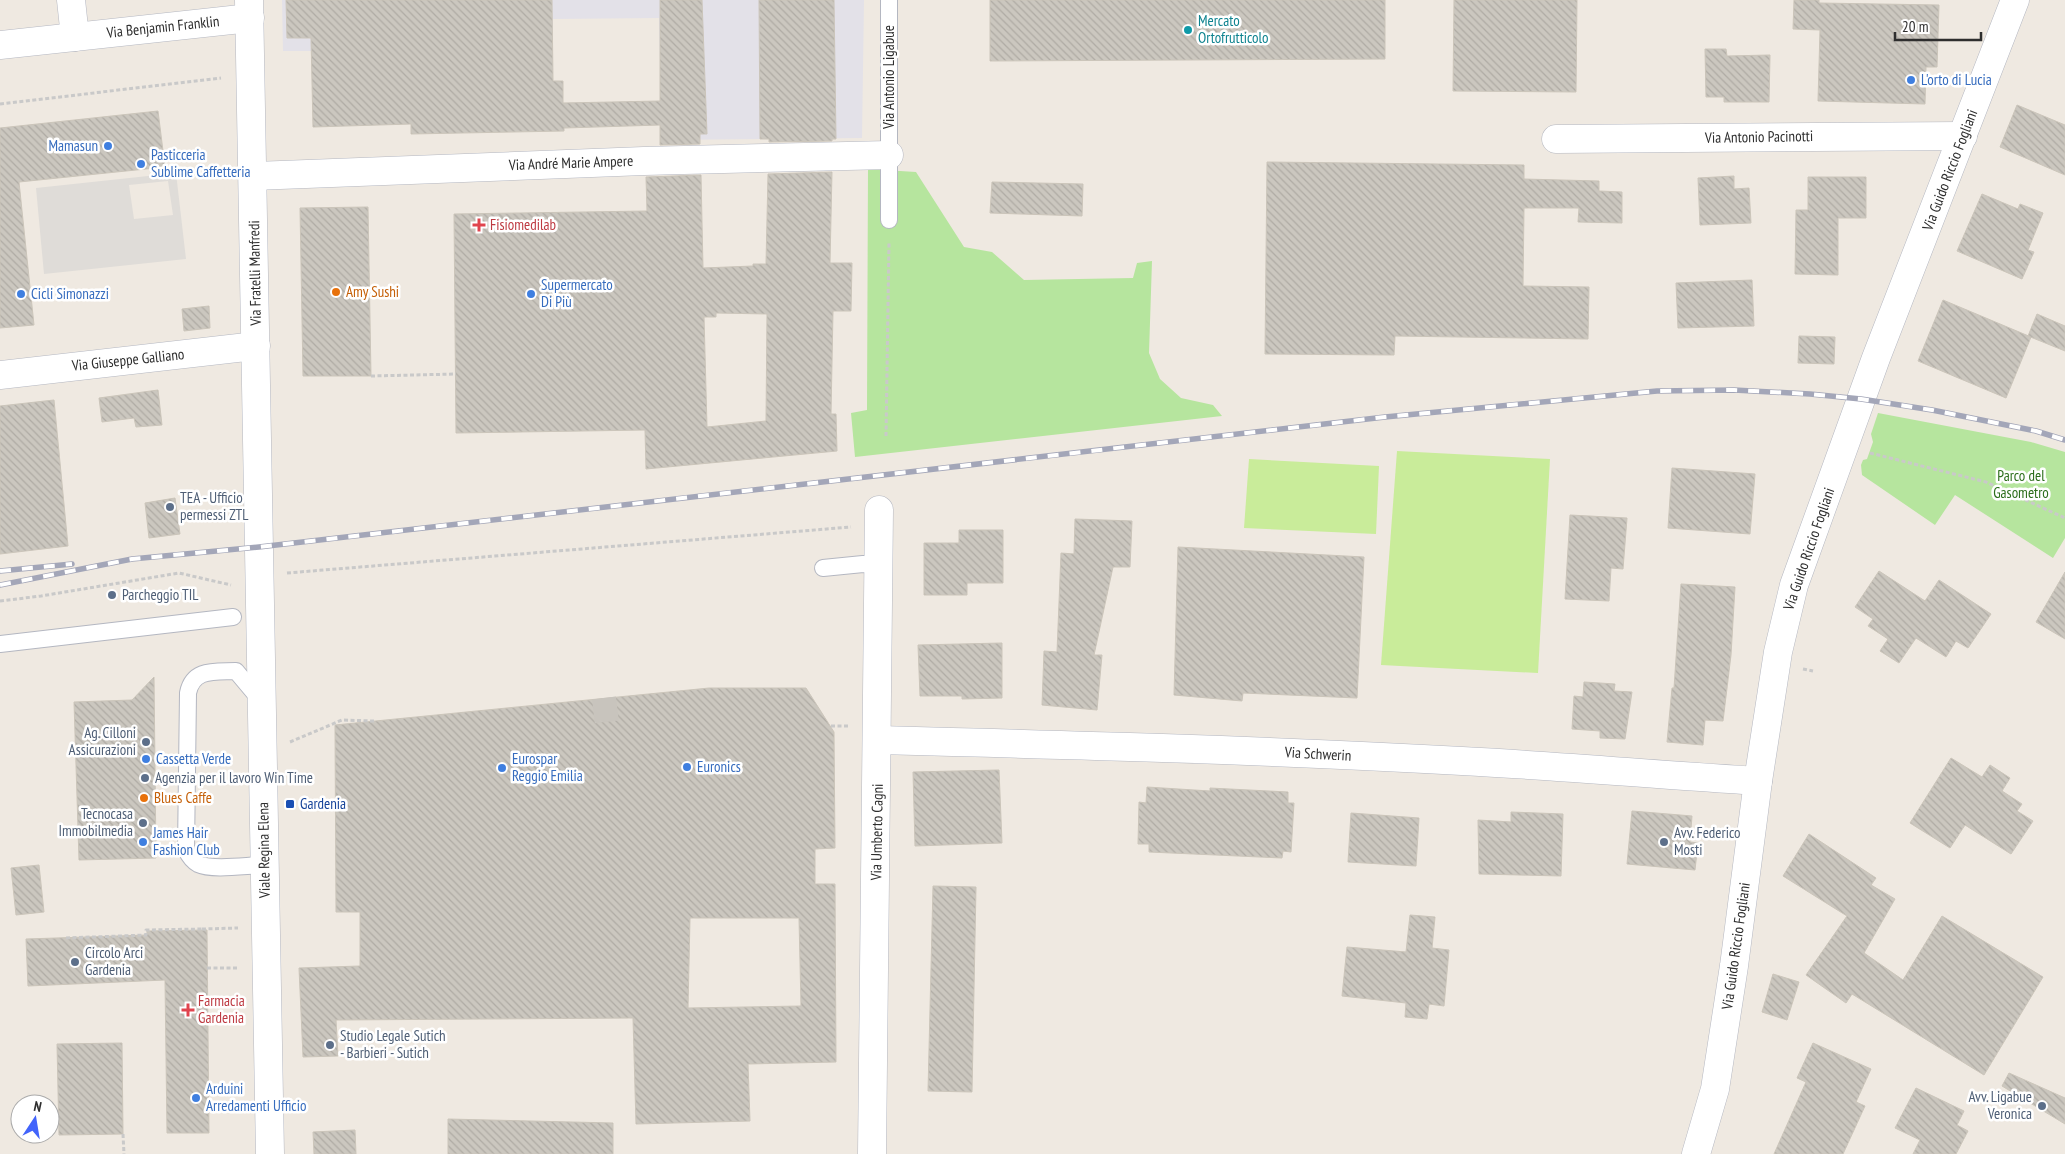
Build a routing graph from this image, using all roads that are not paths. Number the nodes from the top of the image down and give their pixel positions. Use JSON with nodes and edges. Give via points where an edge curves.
{"nodes":[{"id":1,"x":71,"y":0,"type":"edge"},
{"id":2,"x":890,"y":0,"type":"edge"},
{"id":3,"x":2015,"y":0,"type":"edge"},
{"id":4,"x":250,"y":9,"type":"edge"},
{"id":5,"x":75,"y":37,"type":"junction"},
{"id":6,"x":0,"y":45,"type":"edge"},
{"id":7,"x":1963,"y":136,"type":"junction"},
{"id":8,"x":1556,"y":139,"type":"dead end"},
{"id":9,"x":889,"y":155,"type":"junction"},
{"id":10,"x":253,"y":176,"type":"junction"},
{"id":11,"x":889,"y":220,"type":"road end"},
{"id":12,"x":256,"y":346,"type":"junction"},
{"id":13,"x":0,"y":375,"type":"edge"},
{"id":14,"x":879,"y":518,"type":"road end"},
{"id":15,"x":259,"y":547,"type":"joint"},
{"id":16,"x":879,"y":565,"type":"junction"},
{"id":17,"x":823,"y":568,"type":"dead end"},
{"id":18,"x":233,"y":617,"type":"dead end"},
{"id":19,"x":0,"y":644,"type":"edge"},
{"id":20,"x":262,"y":702,"type":"junction"},
{"id":21,"x":868,"y":733,"type":"junction"},
{"id":22,"x":1758,"y":781,"type":"junction"},
{"id":23,"x":265,"y":865,"type":"junction"},
{"id":24,"x":270,"y":1154,"type":"edge"},
{"id":25,"x":872,"y":1154,"type":"edge"},
{"id":26,"x":1696,"y":1154,"type":"edge"}],
"edges":[{"from":1,"to":5,"type":"street"},
{"from":2,"to":9,"type":"lane","name":"Via Antonio Ligabue"},
{"from":3,"to":7,"type":"street","name":"Via Guido Riccio Fogliani"},
{"from":4,"to":5,"type":"street","name":"Via Benjamin Franklin"},
{"from":4,"to":10,"type":"street","name":"Via Fratelli Manfredi"},
{"from":5,"to":6,"type":"street","name":"Via Benjamin Franklin"},
{"from":7,"to":8,"type":"street","name":"Via Antonio Pacinotti"},
{"from":7,"to":22,"type":"street","name":"Via Guido Riccio Fogliani","via":[[1876,358],[1794,585],[1778,652]]},
{"from":9,"to":10,"type":"street","name":"Via André Marie Ampere"},
{"from":9,"to":11,"type":"lane","name":"Via Antonio Ligabue"},
{"from":10,"to":12,"type":"street","name":"Via Fratelli Manfredi"},
{"from":12,"to":13,"type":"street","name":"Via Giuseppe Galliano"},
{"from":12,"to":15,"type":"street","name":"Via Fratelli Manfredi"},
{"from":14,"to":16,"type":"street","name":"Via Umberto Cagni"},
{"from":15,"to":20,"type":"street","name":"Viale Regina Elena"},
{"from":16,"to":17,"type":"lane"},
{"from":16,"to":21,"type":"street","name":"Via Umberto Cagni"},
{"from":18,"to":19,"type":"lane"},
{"from":20,"to":23,"type":"street","name":"Viale Regina Elena"},
{"from":20,"to":23,"type":"lane","via":[[236,671],[202,674],[190,685],[186,850],[199,865]]},
{"from":21,"to":22,"type":"street","name":"Via Schwerin","via":[[1465,761]]},
{"from":21,"to":25,"type":"street","name":"Via Umberto Cagni"},
{"from":22,"to":26,"type":"street","name":"Via Guido Riccio Fogliani","via":[[1715,1089]]},
{"from":23,"to":24,"type":"street","name":"Viale Regina Elena"}]}
